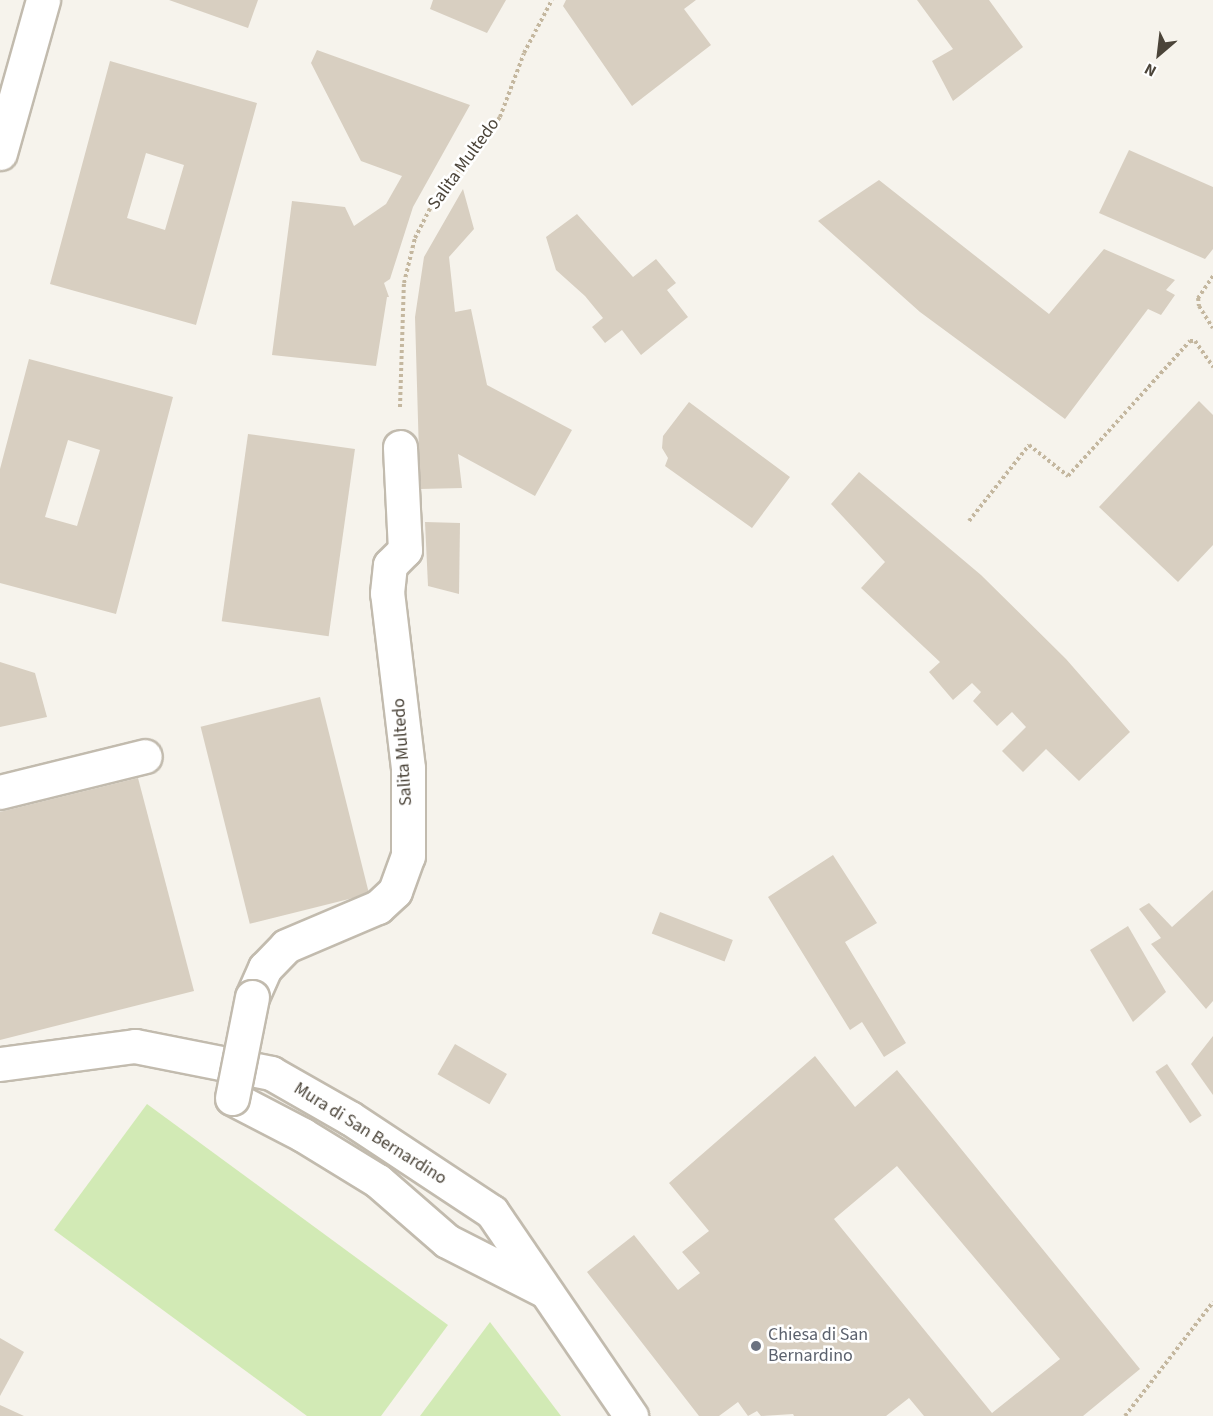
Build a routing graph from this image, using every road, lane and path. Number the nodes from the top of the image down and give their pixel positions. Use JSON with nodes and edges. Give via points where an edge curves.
{"nodes":[{"id":1,"x":43,"y":0,"type":"edge"},
{"id":2,"x":552,"y":0,"type":"edge"},
{"id":3,"x":0,"y":153,"type":"edge"},
{"id":4,"x":1213,"y":276,"type":"edge"},
{"id":5,"x":1213,"y":328,"type":"edge"},
{"id":6,"x":1213,"y":367,"type":"edge"},
{"id":7,"x":400,"y":447,"type":"joint"},
{"id":8,"x":969,"y":521,"type":"dead end"},
{"id":9,"x":145,"y":756,"type":"dead end"},
{"id":10,"x":0,"y":792,"type":"edge"},
{"id":11,"x":0,"y":1064,"type":"edge"},
{"id":12,"x":545,"y":1291,"type":"junction"},
{"id":13,"x":1213,"y":1302,"type":"edge"},
{"id":14,"x":631,"y":1416,"type":"edge"},
{"id":15,"x":1125,"y":1416,"type":"edge"}],
"edges":[{"from":1,"to":3,"type":"street"},
{"from":2,"to":7,"type":"path","name":"Salita Multedo","via":[[524,53],[500,117],[432,205],[415,238],[404,283]]},
{"from":4,"to":5,"type":"path","via":[[1198,298]]},
{"from":6,"to":8,"type":"path","via":[[1196,341],[1190,341],[1068,477],[1029,446]]},
{"from":7,"to":12,"type":"street","name":"Salita Multedo","bridge":true,"via":[[405,550],[390,565],[387,593],[408,768],[408,856],[395,891],[378,907],[286,946],[265,968],[252,997],[232,1098],[378,1181],[447,1241]]},
{"from":9,"to":10,"type":"street"},
{"from":11,"to":12,"type":"street","name":"Mura di San Bernardino","via":[[135,1046],[271,1073],[350,1118],[492,1212]]},
{"from":12,"to":14,"type":"street","name":"Mura di San Bernardino"},
{"from":13,"to":15,"type":"path"}]}
